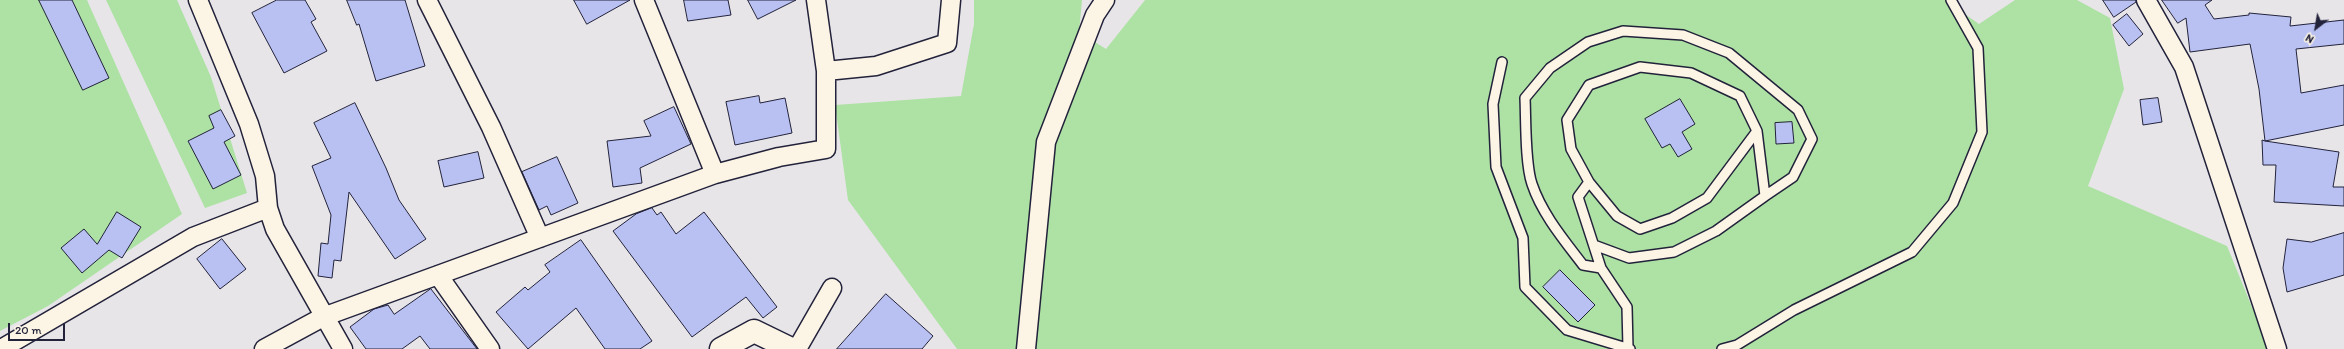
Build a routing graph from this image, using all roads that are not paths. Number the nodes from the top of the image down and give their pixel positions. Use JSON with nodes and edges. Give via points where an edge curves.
{"nodes":[{"id":1,"x":198,"y":0,"type":"edge"},
{"id":2,"x":427,"y":0,"type":"edge"},
{"id":3,"x":644,"y":0,"type":"edge"},
{"id":4,"x":816,"y":0,"type":"edge"},
{"id":5,"x":951,"y":0,"type":"edge"},
{"id":6,"x":1105,"y":0,"type":"edge"},
{"id":7,"x":1951,"y":0,"type":"edge"},
{"id":8,"x":2146,"y":0,"type":"edge"},
{"id":9,"x":1502,"y":62,"type":"dead end"},
{"id":10,"x":826,"y":71,"type":"junction"},
{"id":11,"x":1757,"y":131,"type":"junction"},
{"id":12,"x":715,"y":174,"type":"junction"},
{"id":13,"x":1589,"y":182,"type":"junction"},
{"id":14,"x":1765,"y":196,"type":"junction"},
{"id":15,"x":268,"y":208,"type":"junction"},
{"id":16,"x":540,"y":238,"type":"junction"},
{"id":17,"x":1594,"y":245,"type":"junction"},
{"id":18,"x":1601,"y":268,"type":"junction"},
{"id":19,"x":438,"y":275,"type":"junction"},
{"id":20,"x":832,"y":288,"type":"dead end"},
{"id":21,"x":323,"y":317,"type":"junction"},
{"id":22,"x":1,"y":349,"type":"edge"},
{"id":23,"x":264,"y":349,"type":"edge"},
{"id":24,"x":343,"y":349,"type":"edge"},
{"id":25,"x":490,"y":349,"type":"edge"},
{"id":26,"x":721,"y":349,"type":"edge"},
{"id":27,"x":791,"y":349,"type":"edge"},
{"id":28,"x":797,"y":349,"type":"edge"},
{"id":29,"x":1026,"y":349,"type":"edge"},
{"id":30,"x":1629,"y":349,"type":"edge"},
{"id":31,"x":1722,"y":349,"type":"edge"},
{"id":32,"x":2277,"y":349,"type":"edge"}],
"edges":[{"from":1,"to":15,"type":"street","via":[[249,124],[265,176]]},
{"from":2,"to":16,"type":"street","via":[[491,127]]},
{"from":3,"to":12,"type":"street"},
{"from":4,"to":10,"type":"street"},
{"from":5,"to":10,"type":"street","via":[[947,43],[876,66]]},
{"from":6,"to":29,"type":"street","via":[[1095,15],[1046,142]]},
{"from":7,"to":31,"type":"lane","via":[[1978,48],[1982,132],[1953,203],[1912,252],[1794,310],[1737,345]]},
{"from":8,"to":32,"type":"street","via":[[2184,67]]},
{"from":9,"to":30,"type":"lane","via":[[1493,104],[1496,167],[1523,238],[1525,287],[1567,330]]},
{"from":10,"to":12,"type":"street","via":[[826,149],[779,157]]},
{"from":11,"to":13,"type":"lane","via":[[1707,198],[1672,218],[1640,229],[1617,216]]},
{"from":11,"to":13,"type":"lane","via":[[1740,96],[1691,73],[1640,67],[1588,85],[1567,120],[1571,149]]},
{"from":11,"to":14,"type":"lane"},
{"from":12,"to":16,"type":"street"},
{"from":13,"to":17,"type":"lane","via":[[1578,197]]},
{"from":14,"to":17,"type":"lane","via":[[1716,231],[1674,252],[1629,258]]},
{"from":14,"to":18,"type":"lane","via":[[1793,177],[1812,139],[1798,110],[1729,53],[1683,35],[1623,31],[1588,42],[1550,68],[1525,98],[1526,135],[1531,183],[1554,226],[1583,265]]},
{"from":15,"to":21,"type":"street","via":[[275,229]]},
{"from":15,"to":22,"type":"street","via":[[193,237]]},
{"from":16,"to":19,"type":"street"},
{"from":17,"to":18,"type":"lane"},
{"from":18,"to":30,"type":"lane","via":[[1627,307]]},
{"from":19,"to":21,"type":"street"},
{"from":19,"to":25,"type":"street"},
{"from":20,"to":28,"type":"street"},
{"from":21,"to":23,"type":"street"},
{"from":21,"to":24,"type":"street"},
{"from":26,"to":27,"type":"street","via":[[754,331]]}]}
